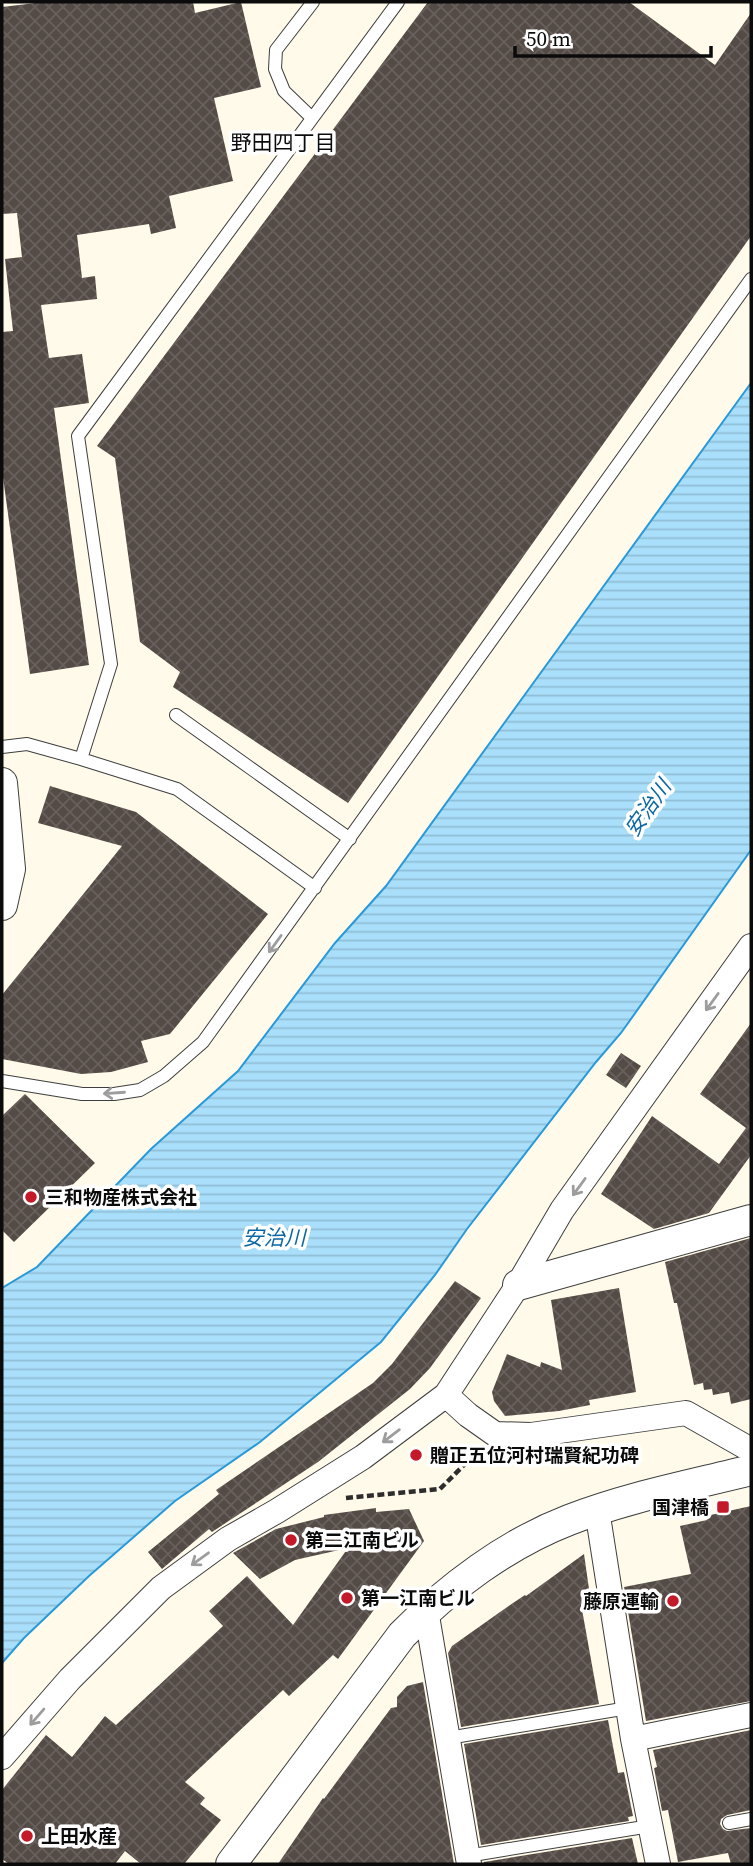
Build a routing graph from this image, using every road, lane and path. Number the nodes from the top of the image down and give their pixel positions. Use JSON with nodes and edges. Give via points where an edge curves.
{"nodes":[{"id":1,"x":313,"y":2,"type":"edge"},
{"id":2,"x":398,"y":2,"type":"edge"},
{"id":3,"x":312,"y":118,"type":"junction"},
{"id":4,"x":751,"y":279,"type":"edge"},
{"id":5,"x":176,"y":715,"type":"dead end"},
{"id":6,"x":2,"y":747,"type":"edge"},
{"id":7,"x":81,"y":758,"type":"junction"},
{"id":8,"x":2,"y":783,"type":"edge"},
{"id":9,"x":350,"y":839,"type":"junction"},
{"id":10,"x":315,"y":888,"type":"junction"},
{"id":11,"x":2,"y":905,"type":"edge"},
{"id":12,"x":751,"y":947,"type":"edge"},
{"id":13,"x":2,"y":1081,"type":"edge"},
{"id":14,"x":751,"y":1220,"type":"edge"},
{"id":15,"x":518,"y":1285,"type":"junction"},
{"id":16,"x":446,"y":1395,"type":"junction"},
{"id":17,"x":495,"y":1434,"type":"junction"},
{"id":18,"x":751,"y":1450,"type":"edge"},
{"id":19,"x":751,"y":1470,"type":"edge"},
{"id":20,"x":344,"y":1498,"type":"dead end"},
{"id":21,"x":597,"y":1510,"type":"junction"},
{"id":22,"x":426,"y":1610,"type":"junction"},
{"id":23,"x":628,"y":1708,"type":"junction"},
{"id":24,"x":751,"y":1715,"type":"edge"},
{"id":25,"x":448,"y":1738,"type":"junction"},
{"id":26,"x":633,"y":1739,"type":"junction"},
{"id":27,"x":2,"y":1757,"type":"edge"},
{"id":28,"x":751,"y":1819,"type":"edge"},
{"id":29,"x":729,"y":1823,"type":"dead end"},
{"id":30,"x":650,"y":1826,"type":"junction"},
{"id":31,"x":468,"y":1860,"type":"edge"},
{"id":32,"x":231,"y":1864,"type":"edge"},
{"id":33,"x":658,"y":1864,"type":"edge"}],
"edges":[{"from":1,"to":3,"type":"lane","via":[[276,50],[275,69],[284,91]]},
{"from":2,"to":3,"type":"lane"},
{"from":3,"to":7,"type":"lane","via":[[78,436],[111,664]]},
{"from":4,"to":9,"type":"lane"},
{"from":5,"to":9,"type":"lane"},
{"from":6,"to":7,"type":"lane","via":[[27,744]]},
{"from":7,"to":10,"type":"lane","via":[[177,789]]},
{"from":8,"to":11,"type":"street","via":[[10,869]]},
{"from":9,"to":10,"type":"lane"},
{"from":10,"to":13,"type":"lane","one_way":true,"via":[[203,1042],[164,1076],[141,1090],[114,1094],[82,1094]]},
{"from":12,"to":15,"type":"street","one_way":true,"via":[[562,1210]]},
{"from":14,"to":15,"type":"street"},
{"from":15,"to":16,"type":"street"},
{"from":16,"to":17,"type":"street"},
{"from":16,"to":27,"type":"street","one_way":true,"via":[[363,1457],[228,1539],[161,1588],[70,1679]]},
{"from":17,"to":18,"type":"street","via":[[531,1435],[686,1413]]},
{"from":17,"to":20,"type":"path","via":[[440,1489]]},
{"from":19,"to":21,"type":"street"},
{"from":21,"to":22,"type":"street","via":[[510,1550]]},
{"from":21,"to":23,"type":"street"},
{"from":22,"to":25,"type":"street"},
{"from":22,"to":32,"type":"street","via":[[387,1654]]},
{"from":23,"to":25,"type":"lane"},
{"from":23,"to":26,"type":"street"},
{"from":24,"to":26,"type":"street"},
{"from":25,"to":31,"type":"street"},
{"from":26,"to":30,"type":"street"},
{"from":28,"to":29,"type":"lane"},
{"from":30,"to":31,"type":"lane"},
{"from":30,"to":33,"type":"street"}]}
